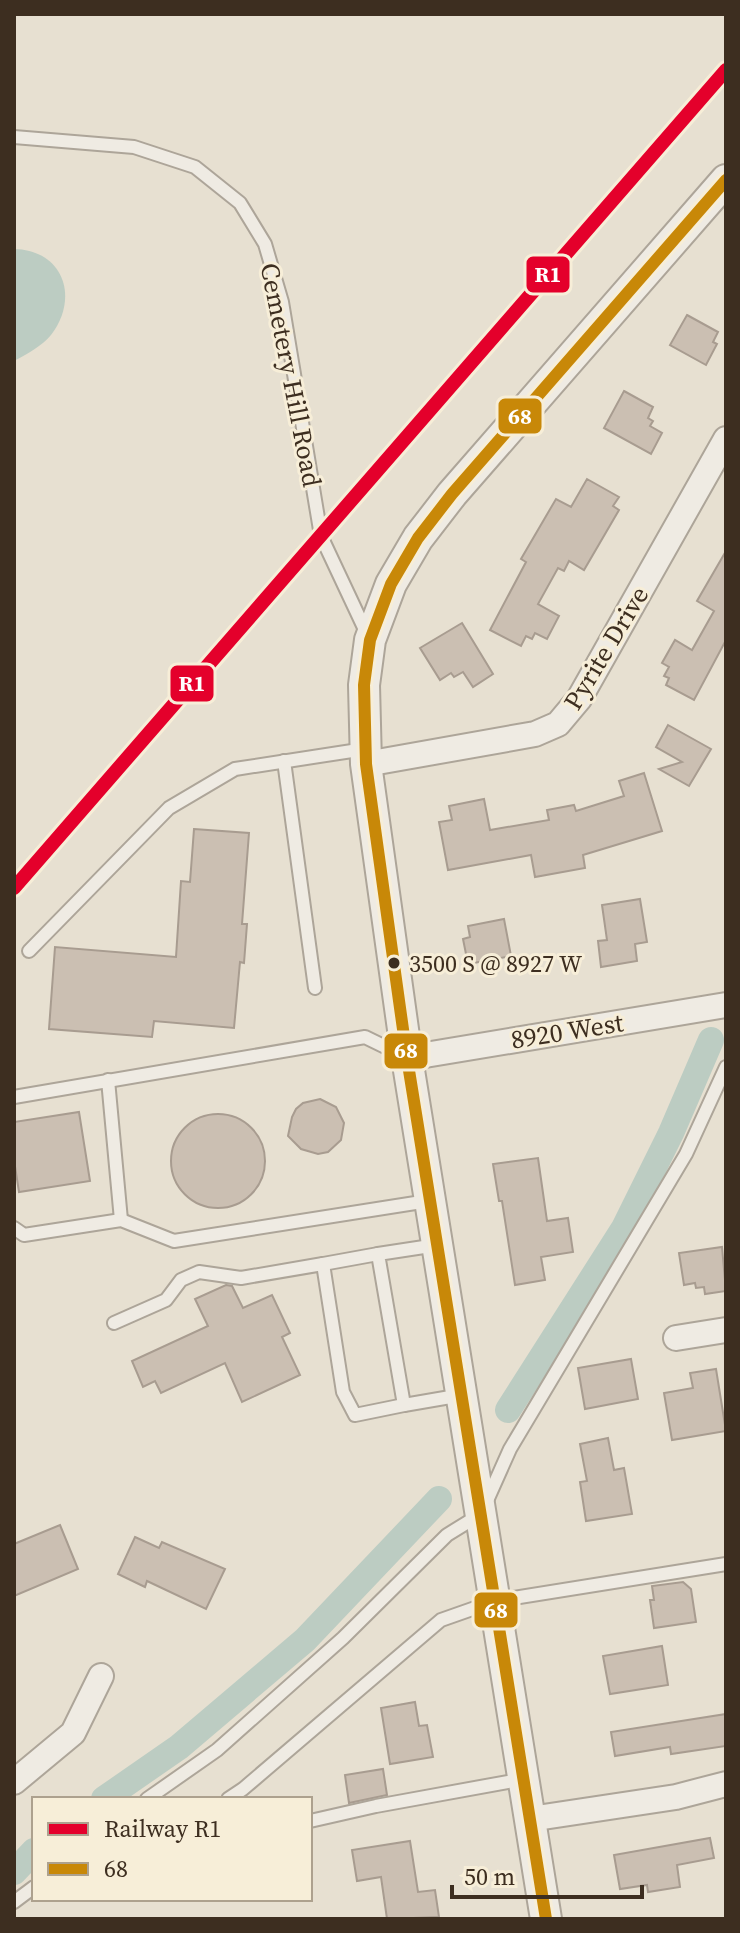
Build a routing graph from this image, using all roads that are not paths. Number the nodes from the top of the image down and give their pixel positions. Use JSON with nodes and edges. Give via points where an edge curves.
{"nodes":[{"id":1,"x":14,"y":137,"type":"edge"},
{"id":2,"x":722,"y":192,"type":"edge"},
{"id":3,"x":726,"y":439,"type":"edge"},
{"id":4,"x":370,"y":640,"type":"junction"},
{"id":5,"x":365,"y":756,"type":"junction"},
{"id":6,"x":284,"y":761,"type":"junction"},
{"id":7,"x":29,"y":951,"type":"dead end"},
{"id":8,"x":315,"y":988,"type":"dead end"},
{"id":9,"x":714,"y":1007,"type":"edge"},
{"id":10,"x":407,"y":1058,"type":"junction"},
{"id":11,"x":726,"y":1067,"type":"edge"},
{"id":12,"x":108,"y":1080,"type":"junction"},
{"id":13,"x":14,"y":1097,"type":"edge"},
{"id":14,"x":430,"y":1201,"type":"junction"},
{"id":15,"x":121,"y":1220,"type":"junction"},
{"id":16,"x":14,"y":1228,"type":"edge"},
{"id":17,"x":437,"y":1245,"type":"junction"},
{"id":18,"x":378,"y":1254,"type":"junction"},
{"id":19,"x":323,"y":1264,"type":"junction"},
{"id":20,"x":114,"y":1323,"type":"dead end"},
{"id":21,"x":726,"y":1330,"type":"edge"},
{"id":22,"x":676,"y":1338,"type":"dead end"},
{"id":23,"x":462,"y":1395,"type":"junction"},
{"id":24,"x":404,"y":1405,"type":"junction"},
{"id":25,"x":480,"y":1510,"type":"junction"},
{"id":26,"x":726,"y":1564,"type":"edge"},
{"id":27,"x":495,"y":1601,"type":"junction"},
{"id":28,"x":101,"y":1676,"type":"dead end"},
{"id":29,"x":524,"y":1779,"type":"junction"},
{"id":30,"x":14,"y":1782,"type":"edge"},
{"id":31,"x":726,"y":1784,"type":"edge"},
{"id":32,"x":150,"y":1797,"type":"edge"},
{"id":33,"x":233,"y":1797,"type":"edge"},
{"id":34,"x":530,"y":1819,"type":"junction"},
{"id":35,"x":312,"y":1821,"type":"edge"},
{"id":36,"x":32,"y":1888,"type":"edge"},
{"id":37,"x":14,"y":1902,"type":"edge"},
{"id":38,"x":546,"y":1919,"type":"edge"}],
"edges":[{"from":1,"to":4,"type":"lane","name":"Cemetery Hill Road","via":[[134,147],[195,167],[240,203],[265,244],[282,302],[321,536]]},
{"from":2,"to":4,"type":"street","via":[[435,516],[391,584]]},
{"from":3,"to":5,"type":"street","name":"Pyrite Drive","via":[[579,699],[558,724],[522,738]]},
{"from":4,"to":5,"type":"street","via":[[364,685]]},
{"from":5,"to":6,"type":"lane"},
{"from":5,"to":10,"type":"street"},
{"from":6,"to":7,"type":"lane","via":[[235,769],[169,808]]},
{"from":6,"to":8,"type":"lane"},
{"from":9,"to":10,"type":"street","name":"8920 West"},
{"from":10,"to":12,"type":"lane","via":[[365,1037]]},
{"from":10,"to":14,"type":"street"},
{"from":11,"to":25,"type":"lane","via":[[686,1154],[510,1449]]},
{"from":12,"to":13,"type":"lane"},
{"from":12,"to":15,"type":"lane"},
{"from":14,"to":15,"type":"lane","via":[[174,1241]]},
{"from":14,"to":17,"type":"street"},
{"from":15,"to":16,"type":"lane","via":[[24,1235]]},
{"from":17,"to":18,"type":"lane"},
{"from":17,"to":23,"type":"street"},
{"from":18,"to":19,"type":"lane"},
{"from":18,"to":24,"type":"lane"},
{"from":19,"to":20,"type":"lane","via":[[241,1278],[199,1272],[181,1280],[166,1300]]},
{"from":19,"to":24,"type":"lane","via":[[343,1392],[355,1415]]},
{"from":21,"to":22,"type":"street"},
{"from":23,"to":24,"type":"lane"},
{"from":23,"to":25,"type":"street"},
{"from":25,"to":27,"type":"street"},
{"from":25,"to":32,"type":"lane","via":[[217,1750]]},
{"from":26,"to":27,"type":"lane"},
{"from":27,"to":29,"type":"street"},
{"from":27,"to":33,"type":"lane","via":[[441,1620]]},
{"from":28,"to":30,"type":"street","via":[[73,1733]]},
{"from":29,"to":34,"type":"street"},
{"from":29,"to":35,"type":"lane"},
{"from":31,"to":34,"type":"street","via":[[676,1797]]},
{"from":34,"to":38,"type":"street"},
{"from":36,"to":37,"type":"lane"}]}
